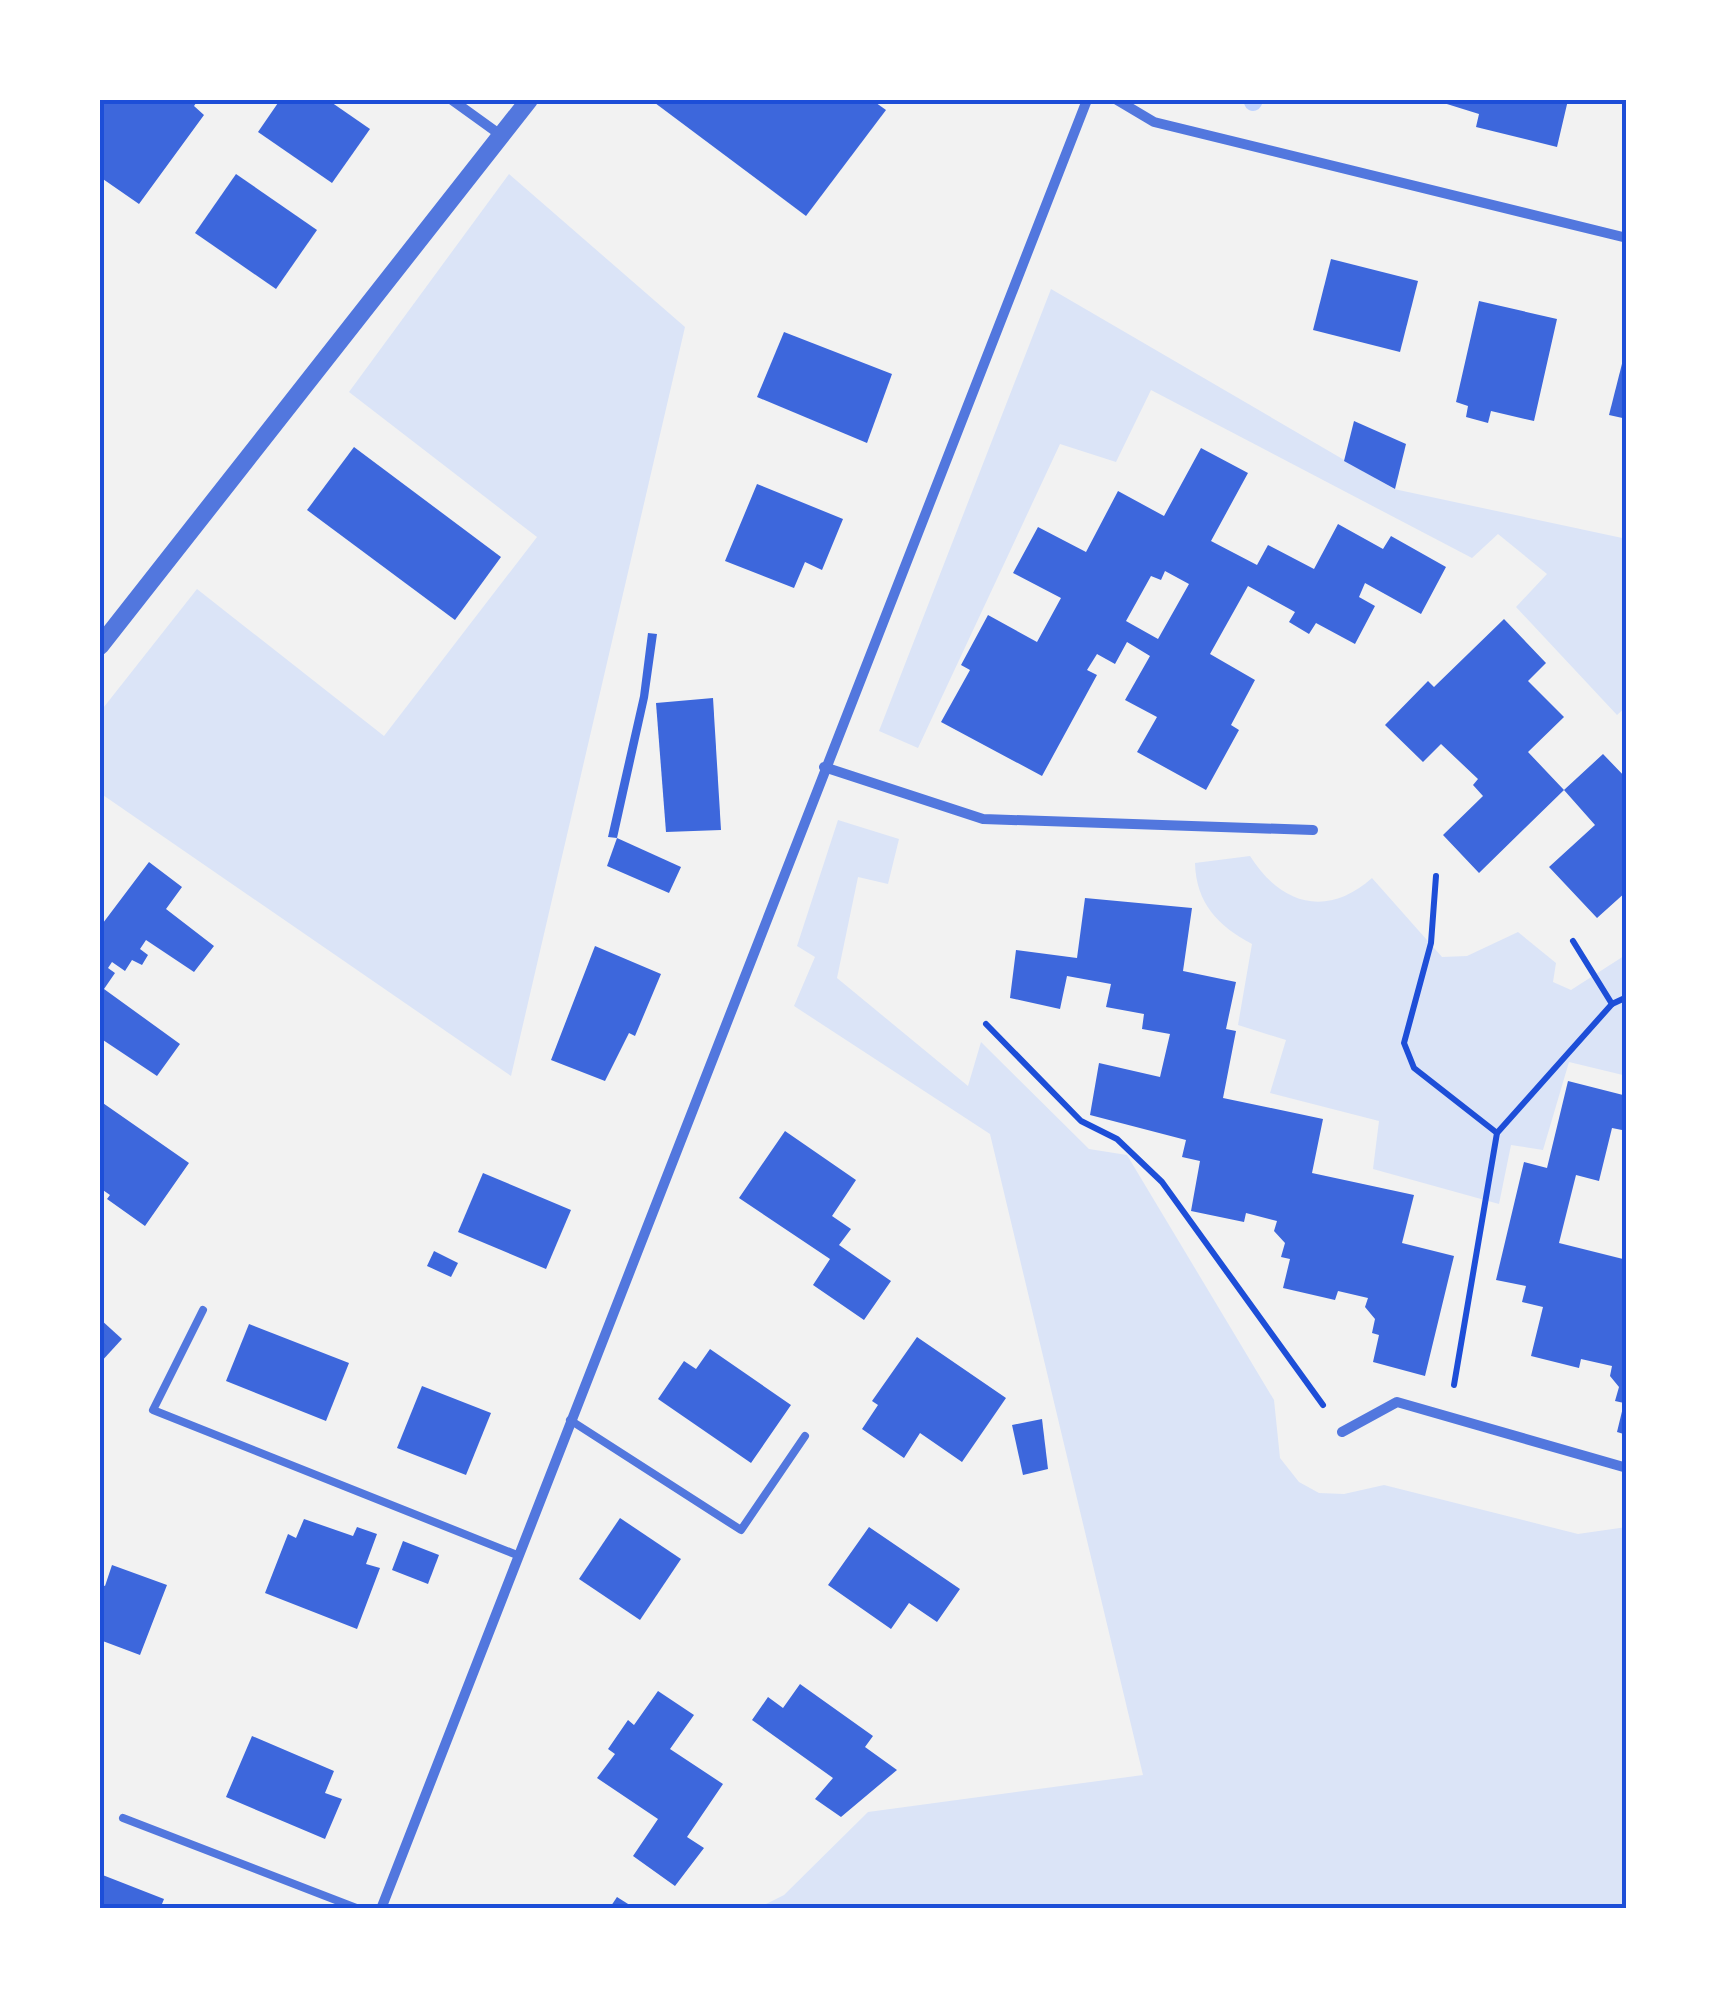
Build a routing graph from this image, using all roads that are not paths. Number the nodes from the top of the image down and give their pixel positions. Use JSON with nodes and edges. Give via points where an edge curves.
{"nodes":[{"id":1,"x":452,"y":100,"type":"edge"},
{"id":2,"x":529,"y":100,"type":"edge"},
{"id":3,"x":1087,"y":100,"type":"edge"},
{"id":4,"x":1117,"y":100,"type":"edge"},
{"id":5,"x":502,"y":136,"type":"junction"},
{"id":6,"x":1627,"y":238,"type":"edge"},
{"id":7,"x":100,"y":646,"type":"edge"},
{"id":8,"x":824,"y":766,"type":"junction"},
{"id":9,"x":1313,"y":830,"type":"dead end"},
{"id":10,"x":202,"y":1310,"type":"dead end"},
{"id":11,"x":570,"y":1420,"type":"junction"},
{"id":12,"x":1342,"y":1432,"type":"road end"},
{"id":13,"x":805,"y":1436,"type":"dead end"},
{"id":14,"x":1627,"y":1468,"type":"edge"},
{"id":15,"x":517,"y":1555,"type":"junction"},
{"id":16,"x":123,"y":1818,"type":"dead end"},
{"id":17,"x":359,"y":1909,"type":"edge"},
{"id":18,"x":381,"y":1909,"type":"edge"}],
"edges":[{"from":1,"to":5,"type":"street"},
{"from":2,"to":5,"type":"street"},
{"from":3,"to":8,"type":"street"},
{"from":4,"to":6,"type":"street","via":[[1154,122]]},
{"from":5,"to":7,"type":"street"},
{"from":8,"to":9,"type":"street","via":[[983,820]]},
{"from":8,"to":11,"type":"street"},
{"from":10,"to":15,"type":"lane","via":[[153,1410]]},
{"from":11,"to":13,"type":"lane","via":[[741,1530]]},
{"from":11,"to":15,"type":"street"},
{"from":12,"to":14,"type":"street","via":[[1397,1402]]},
{"from":15,"to":18,"type":"street"},
{"from":16,"to":17,"type":"lane"}]}
